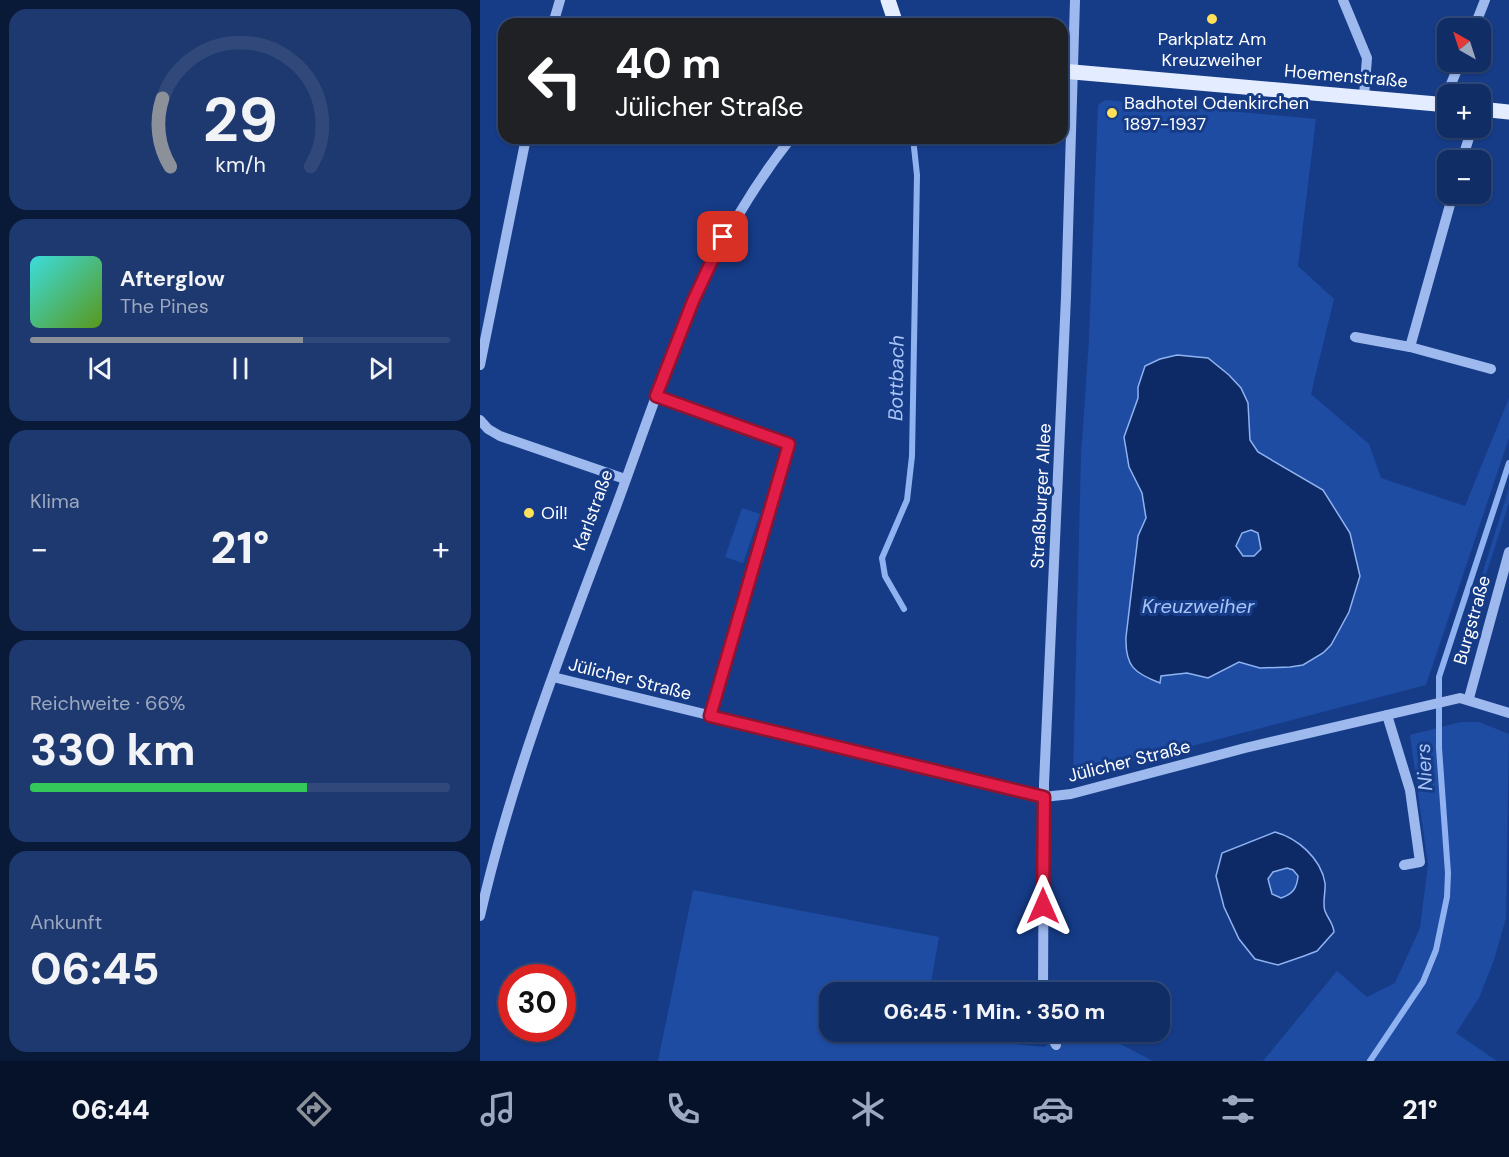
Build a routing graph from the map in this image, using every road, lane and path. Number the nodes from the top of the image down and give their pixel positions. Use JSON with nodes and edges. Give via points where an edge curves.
{"nodes":[{"id":1,"x":560,"y":0,"type":"edge"},
{"id":2,"x":888,"y":0,"type":"edge"},
{"id":3,"x":1075,"y":0,"type":"edge"},
{"id":4,"x":1343,"y":0,"type":"edge"},
{"id":5,"x":1485,"y":0,"type":"edge"},
{"id":6,"x":555,"y":18,"type":"edge"},
{"id":7,"x":892,"y":18,"type":"edge"},
{"id":8,"x":1478,"y":18,"type":"edge"},
{"id":9,"x":1068,"y":62,"type":"edge"},
{"id":10,"x":1068,"y":71,"type":"edge"},
{"id":11,"x":1364,"y":96,"type":"junction"},
{"id":12,"x":1437,"y":103,"type":"edge"},
{"id":13,"x":1491,"y":111,"type":"edge"},
{"id":14,"x":1509,"y":112,"type":"edge"},
{"id":15,"x":525,"y":144,"type":"edge"},
{"id":16,"x":786,"y":144,"type":"edge"},
{"id":17,"x":1067,"y":144,"type":"edge"},
{"id":18,"x":1450,"y":204,"type":"edge"},
{"id":19,"x":1355,"y":337,"type":"dead end"},
{"id":20,"x":1410,"y":347,"type":"junction"},
{"id":21,"x":480,"y":365,"type":"edge"},
{"id":22,"x":1491,"y":369,"type":"dead end"},
{"id":23,"x":656,"y":396,"type":"junction"},
{"id":24,"x":480,"y":420,"type":"edge"},
{"id":25,"x":625,"y":479,"type":"junction"},
{"id":26,"x":1509,"y":552,"type":"edge"},
{"id":27,"x":553,"y":677,"type":"junction"},
{"id":28,"x":1464,"y":698,"type":"junction"},
{"id":29,"x":1509,"y":712,"type":"edge"},
{"id":30,"x":1387,"y":715,"type":"junction"},
{"id":31,"x":710,"y":716,"type":"junction"},
{"id":32,"x":1044,"y":797,"type":"junction"},
{"id":33,"x":1404,"y":865,"type":"dead end"},
{"id":34,"x":480,"y":916,"type":"edge"},
{"id":35,"x":1043,"y":982,"type":"edge"},
{"id":36,"x":1054,"y":1042,"type":"edge"},
{"id":37,"x":1056,"y":1045,"type":"dead end"}],
"edges":[{"from":1,"to":6,"type":"street"},
{"from":2,"to":7,"type":"main road"},
{"from":3,"to":9,"type":"street","name":"Straßburger Allee"},
{"from":4,"to":11,"type":"street","via":[[1367,57]]},
{"from":5,"to":8,"type":"street"},
{"from":10,"to":11,"type":"main road","name":"Hoemenstraße"},
{"from":11,"to":12,"type":"main road","name":"Hoemenstraße"},
{"from":13,"to":14,"type":"main road"},
{"from":15,"to":21,"type":"street"},
{"from":16,"to":23,"type":"street","name":"Karlstraße","via":[[723,237]]},
{"from":17,"to":32,"type":"street","name":"Straßburger Allee","via":[[1066,297]]},
{"from":18,"to":20,"type":"street"},
{"from":19,"to":20,"type":"street"},
{"from":20,"to":22,"type":"street"},
{"from":23,"to":25,"type":"street","name":"Karlstraße"},
{"from":23,"to":31,"type":"street","via":[[789,444]]},
{"from":24,"to":25,"type":"street","via":[[500,436]]},
{"from":25,"to":27,"type":"street","name":"Karlstraße"},
{"from":26,"to":28,"type":"street","name":"Burgstraße"},
{"from":27,"to":31,"type":"street","name":"Jülicher Straße"},
{"from":27,"to":34,"type":"street","name":"Karlstraße","via":[[505,813]]},
{"from":28,"to":29,"type":"street"},
{"from":28,"to":30,"type":"street","name":"Jülicher Straße"},
{"from":30,"to":32,"type":"street","name":"Jülicher Straße","via":[[1071,794]]},
{"from":30,"to":33,"type":"street","via":[[1410,790],[1420,862]]},
{"from":31,"to":32,"type":"street","name":"Jülicher Straße"},
{"from":32,"to":35,"type":"street","name":"Straßburger Allee"},
{"from":36,"to":37,"type":"street"}]}
